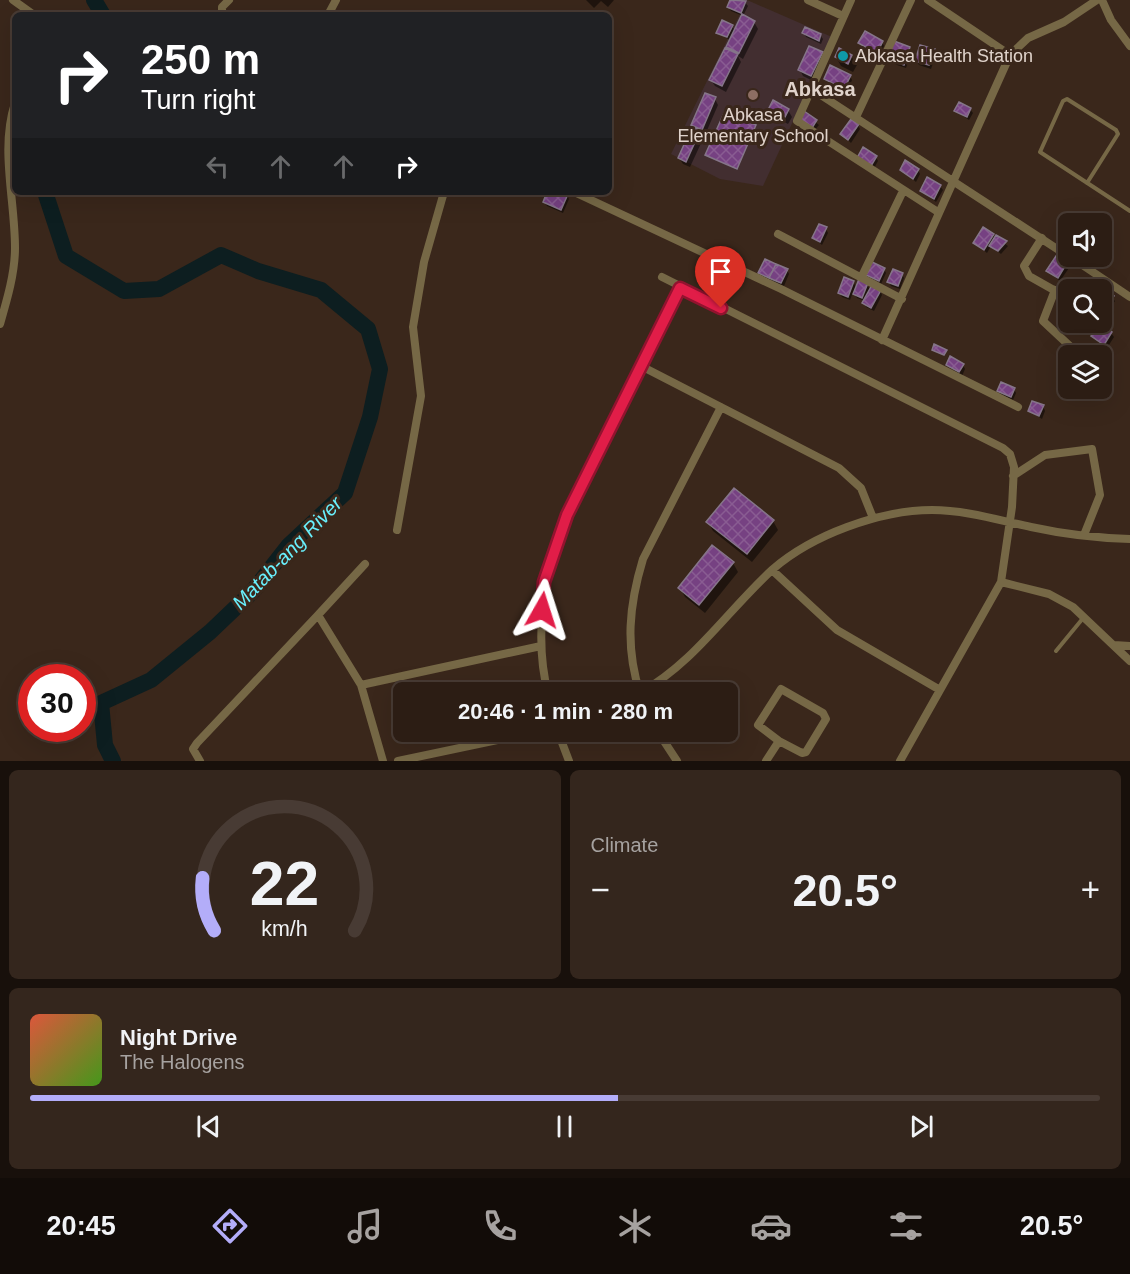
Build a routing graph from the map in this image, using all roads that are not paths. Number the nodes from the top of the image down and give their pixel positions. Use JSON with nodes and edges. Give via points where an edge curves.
{"nodes":[{"id":1,"x":13,"y":0,"type":"edge"},
{"id":2,"x":808,"y":0,"type":"edge"},
{"id":3,"x":851,"y":0,"type":"edge"},
{"id":4,"x":911,"y":0,"type":"edge"},
{"id":5,"x":928,"y":0,"type":"edge"},
{"id":6,"x":1097,"y":0,"type":"edge"},
{"id":7,"x":1102,"y":0,"type":"edge"},
{"id":8,"x":30,"y":12,"type":"edge"},
{"id":9,"x":843,"y":16,"type":"junction"},
{"id":10,"x":1130,"y":46,"type":"edge"},
{"id":11,"x":1010,"y":55,"type":"junction"},
{"id":12,"x":810,"y":88,"type":"junction"},
{"id":13,"x":12,"y":110,"type":"edge"},
{"id":14,"x":856,"y":117,"type":"junction"},
{"id":15,"x":955,"y":181,"type":"junction"},
{"id":16,"x":1087,"y":183,"type":"junction"},
{"id":17,"x":903,"y":191,"type":"junction"},
{"id":18,"x":443,"y":195,"type":"edge"},
{"id":19,"x":580,"y":195,"type":"edge"},
{"id":20,"x":1130,"y":211,"type":"edge"},
{"id":21,"x":938,"y":212,"type":"junction"},
{"id":22,"x":778,"y":234,"type":"dead end"},
{"id":23,"x":1042,"y":238,"type":"junction"},
{"id":24,"x":1058,"y":249,"type":"edge"},
{"id":25,"x":1085,"y":267,"type":"edge"},
{"id":26,"x":862,"y":276,"type":"junction"},
{"id":27,"x":662,"y":277,"type":"dead end"},
{"id":28,"x":680,"y":288,"type":"junction"},
{"id":29,"x":1055,"y":290,"type":"junction"},
{"id":30,"x":1058,"y":292,"type":"edge"},
{"id":31,"x":1130,"y":297,"type":"edge"},
{"id":32,"x":902,"y":299,"type":"junction"},
{"id":33,"x":0,"y":324,"type":"edge"},
{"id":34,"x":882,"y":340,"type":"junction"},
{"id":35,"x":1069,"y":345,"type":"edge"},
{"id":36,"x":641,"y":366,"type":"junction"},
{"id":37,"x":721,"y":406,"type":"junction"},
{"id":38,"x":1018,"y":407,"type":"dead end"},
{"id":39,"x":1014,"y":476,"type":"junction"},
{"id":40,"x":873,"y":518,"type":"junction"},
{"id":41,"x":1010,"y":522,"type":"junction"},
{"id":42,"x":397,"y":530,"type":"dead end"},
{"id":43,"x":1084,"y":535,"type":"junction"},
{"id":44,"x":1130,"y":538,"type":"edge"},
{"id":45,"x":365,"y":564,"type":"dead end"},
{"id":46,"x":772,"y":570,"type":"junction"},
{"id":47,"x":1001,"y":582,"type":"junction"},
{"id":48,"x":318,"y":615,"type":"junction"},
{"id":49,"x":1084,"y":616,"type":"junction"},
{"id":50,"x":1114,"y":645,"type":"junction"},
{"id":51,"x":541,"y":646,"type":"junction"},
{"id":52,"x":1130,"y":646,"type":"edge"},
{"id":53,"x":1056,"y":651,"type":"dead end"},
{"id":54,"x":1130,"y":661,"type":"edge"},
{"id":55,"x":546,"y":682,"type":"edge"},
{"id":56,"x":361,"y":684,"type":"junction"},
{"id":57,"x":940,"y":690,"type":"junction"},
{"id":58,"x":778,"y":741,"type":"junction"},
{"id":59,"x":488,"y":742,"type":"edge"},
{"id":60,"x":562,"y":742,"type":"edge"},
{"id":61,"x":665,"y":742,"type":"edge"},
{"id":62,"x":200,"y":761,"type":"edge"},
{"id":63,"x":383,"y":761,"type":"edge"},
{"id":64,"x":398,"y":761,"type":"edge"},
{"id":65,"x":569,"y":761,"type":"edge"},
{"id":66,"x":677,"y":761,"type":"edge"},
{"id":67,"x":766,"y":761,"type":"edge"},
{"id":68,"x":900,"y":761,"type":"edge"}],
"edges":[{"from":1,"to":8,"type":"street"},
{"from":2,"to":9,"type":"street"},
{"from":3,"to":9,"type":"street"},
{"from":4,"to":14,"type":"street"},
{"from":5,"to":11,"type":"street"},
{"from":6,"to":11,"type":"street","via":[[1064,22],[1028,38]]},
{"from":7,"to":10,"type":"street"},
{"from":9,"to":12,"type":"street"},
{"from":11,"to":15,"type":"street"},
{"from":12,"to":14,"type":"street"},
{"from":12,"to":17,"type":"street","via":[[796,122]]},
{"from":13,"to":33,"type":"street","via":[[7,122],[5,155],[15,250]]},
{"from":14,"to":15,"type":"street"},
{"from":15,"to":21,"type":"street"},
{"from":15,"to":23,"type":"street"},
{"from":16,"to":16,"type":"lane","via":[[1118,134],[1067,99],[1040,152]]},
{"from":16,"to":20,"type":"lane"},
{"from":17,"to":21,"type":"street"},
{"from":17,"to":26,"type":"street"},
{"from":18,"to":42,"type":"street","via":[[424,262],[413,327],[421,396]]},
{"from":19,"to":34,"type":"street"},
{"from":21,"to":32,"type":"street"},
{"from":22,"to":26,"type":"street"},
{"from":23,"to":24,"type":"street"},
{"from":23,"to":29,"type":"street","via":[[1024,266],[1025,271]]},
{"from":25,"to":31,"type":"street"},
{"from":26,"to":32,"type":"street"},
{"from":27,"to":28,"type":"street"},
{"from":28,"to":36,"type":"street"},
{"from":28,"to":39,"type":"street","via":[[1003,448],[1010,454]]},
{"from":29,"to":30,"type":"street"},
{"from":29,"to":35,"type":"street","via":[[1043,321]]},
{"from":32,"to":34,"type":"street"},
{"from":34,"to":38,"type":"street"},
{"from":36,"to":37,"type":"street"},
{"from":36,"to":51,"type":"street","via":[[555,544],[544,582]]},
{"from":37,"to":40,"type":"street","via":[[839,468],[861,489]]},
{"from":37,"to":46,"type":"street","via":[[644,559],[636,584],[630,648],[640,693],[694,654]]},
{"from":39,"to":41,"type":"street"},
{"from":39,"to":43,"type":"street","via":[[1045,455],[1092,449],[1100,495]]},
{"from":40,"to":41,"type":"street","via":[[931,510]]},
{"from":40,"to":46,"type":"street","via":[[829,533],[794,552]]},
{"from":41,"to":43,"type":"street"},
{"from":41,"to":47,"type":"street"},
{"from":43,"to":44,"type":"street"},
{"from":45,"to":48,"type":"street"},
{"from":46,"to":57,"type":"street","via":[[837,630]]},
{"from":47,"to":49,"type":"street","via":[[1049,594]]},
{"from":47,"to":57,"type":"street"},
{"from":48,"to":56,"type":"street"},
{"from":48,"to":62,"type":"street","via":[[197,743],[193,749]]},
{"from":49,"to":50,"type":"street"},
{"from":49,"to":53,"type":"lane"},
{"from":50,"to":52,"type":"street"},
{"from":50,"to":54,"type":"street"},
{"from":51,"to":55,"type":"street"},
{"from":51,"to":56,"type":"street"},
{"from":56,"to":63,"type":"street"},
{"from":57,"to":68,"type":"street"},
{"from":58,"to":58,"type":"street","via":[[798,753],[806,752],[824,725],[823,713],[781,689],[758,725]]},
{"from":58,"to":67,"type":"street"},
{"from":59,"to":64,"type":"street"},
{"from":60,"to":65,"type":"street"},
{"from":61,"to":66,"type":"street"}]}
